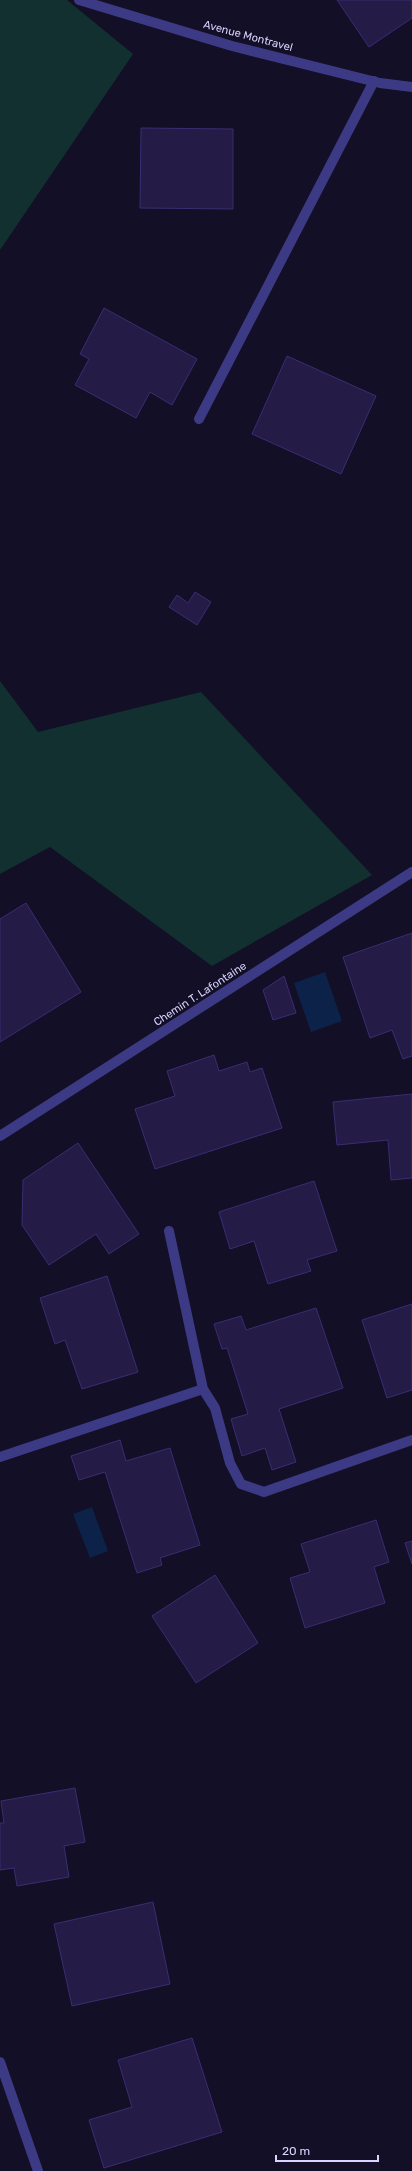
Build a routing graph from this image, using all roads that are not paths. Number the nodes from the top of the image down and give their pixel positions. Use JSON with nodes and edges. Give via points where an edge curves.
{"nodes":[{"id":1,"x":79,"y":0,"type":"edge"},
{"id":2,"x":374,"y":81,"type":"junction"},
{"id":3,"x":412,"y":87,"type":"edge"},
{"id":4,"x":199,"y":419,"type":"dead end"},
{"id":5,"x":412,"y":872,"type":"edge"},
{"id":6,"x":0,"y":1136,"type":"edge"},
{"id":7,"x":168,"y":1231,"type":"dead end"},
{"id":8,"x":202,"y":1389,"type":"junction"},
{"id":9,"x":412,"y":1440,"type":"edge"},
{"id":10,"x":0,"y":1457,"type":"edge"},
{"id":11,"x":0,"y":2062,"type":"edge"},
{"id":12,"x":38,"y":2171,"type":"edge"}],
"edges":[{"from":1,"to":2,"type":"street","name":"Avenue Montravel","via":[[232,46]]},
{"from":2,"to":3,"type":"street","name":"Avenue Montravel"},
{"from":2,"to":4,"type":"street"},
{"from":5,"to":6,"type":"street","name":"Chemin T. Lafontaine"},
{"from":7,"to":8,"type":"street"},
{"from":8,"to":9,"type":"street","via":[[215,1408],[230,1464],[241,1484],[264,1492]]},
{"from":8,"to":10,"type":"street"},
{"from":11,"to":12,"type":"street"}]}
